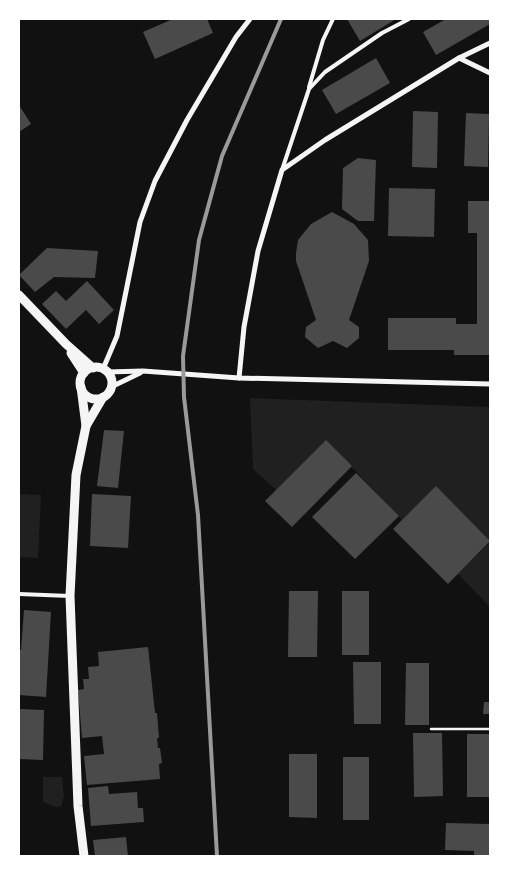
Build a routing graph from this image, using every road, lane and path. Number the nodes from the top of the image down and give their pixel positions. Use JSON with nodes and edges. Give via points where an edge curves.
{"nodes":[{"id":1,"x":250,"y":19,"type":"edge"},
{"id":2,"x":333,"y":19,"type":"edge"},
{"id":3,"x":410,"y":19,"type":"edge"},
{"id":4,"x":490,"y":43,"type":"edge"},
{"id":5,"x":459,"y":58,"type":"junction"},
{"id":6,"x":490,"y":73,"type":"edge"},
{"id":7,"x":309,"y":89,"type":"junction"},
{"id":8,"x":282,"y":170,"type":"junction"},
{"id":9,"x":19,"y":295,"type":"edge"},
{"id":10,"x":66,"y":344,"type":"junction"},
{"id":11,"x":101,"y":370,"type":"junction"},
{"id":12,"x":143,"y":372,"type":"junction"},
{"id":13,"x":84,"y":373,"type":"junction"},
{"id":14,"x":239,"y":378,"type":"junction"},
{"id":15,"x":490,"y":384,"type":"edge"},
{"id":16,"x":81,"y":387,"type":"junction"},
{"id":17,"x":111,"y":387,"type":"junction"},
{"id":18,"x":104,"y":397,"type":"junction"},
{"id":19,"x":86,"y":426,"type":"junction"},
{"id":20,"x":19,"y":594,"type":"edge"},
{"id":21,"x":70,"y":596,"type":"junction"},
{"id":22,"x":490,"y":729,"type":"edge"},
{"id":23,"x":432,"y":730,"type":"dead end"},
{"id":24,"x":84,"y":856,"type":"edge"}],
"edges":[{"from":1,"to":11,"type":"street","via":[[187,120],[155,181],[140,222],[116,336]]},
{"from":2,"to":7,"type":"lane","via":[[323,40]]},
{"from":3,"to":7,"type":"lane","via":[[382,33],[325,72]]},
{"from":4,"to":5,"type":"street"},
{"from":5,"to":6,"type":"street"},
{"from":5,"to":8,"type":"street"},
{"from":7,"to":8,"type":"lane"},
{"from":8,"to":14,"type":"street","via":[[258,251],[244,327]]},
{"from":9,"to":10,"type":"street"},
{"from":10,"to":11,"type":"street"},
{"from":10,"to":13,"type":"street"},
{"from":11,"to":12,"type":"street"},
{"from":11,"to":13,"type":"street"},
{"from":11,"to":17,"type":"street","via":[[110,377]]},
{"from":12,"to":14,"type":"street"},
{"from":12,"to":17,"type":"street"},
{"from":13,"to":16,"type":"street"},
{"from":14,"to":15,"type":"street"},
{"from":16,"to":18,"type":"street","via":[[88,397]]},
{"from":16,"to":19,"type":"street"},
{"from":17,"to":18,"type":"street"},
{"from":18,"to":19,"type":"street"},
{"from":19,"to":21,"type":"street","via":[[76,475]]},
{"from":20,"to":21,"type":"lane"},
{"from":21,"to":24,"type":"street","via":[[78,797]]},
{"from":22,"to":23,"type":"path"}]}
